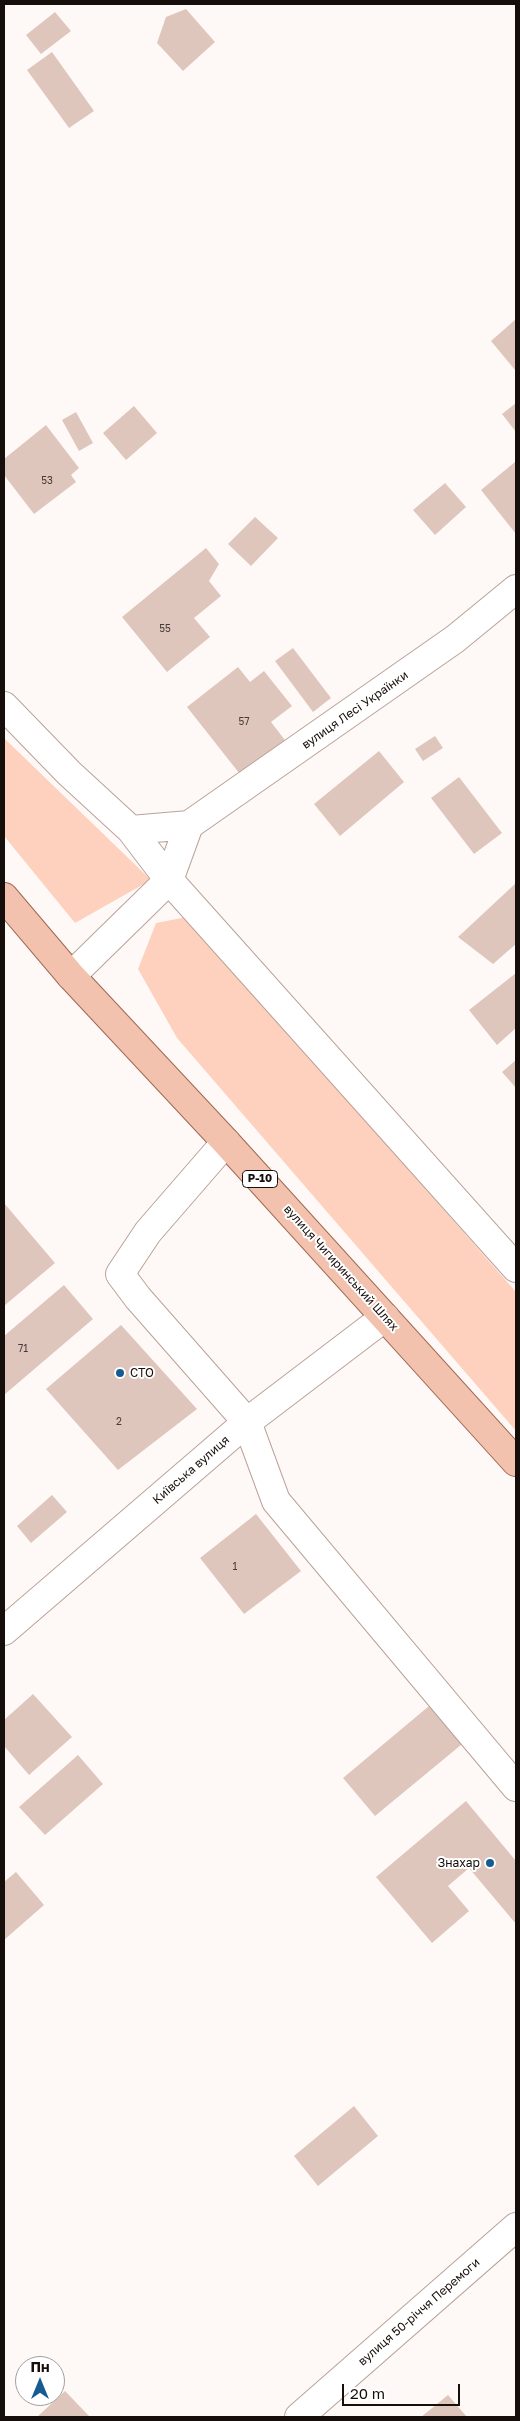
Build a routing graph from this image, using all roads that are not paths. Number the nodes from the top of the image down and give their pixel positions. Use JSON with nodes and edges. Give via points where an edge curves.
{"nodes":[{"id":1,"x":516,"y":589,"type":"edge"},
{"id":2,"x":4,"y":706,"type":"edge"},
{"id":3,"x":189,"y":825,"type":"junction"},
{"id":4,"x":131,"y":830,"type":"junction"},
{"id":5,"x":169,"y":880,"type":"junction"},
{"id":6,"x":4,"y":897,"type":"edge"},
{"id":7,"x":71,"y":976,"type":"junction"},
{"id":8,"x":226,"y":1142,"type":"junction"},
{"id":9,"x":516,"y":1268,"type":"edge"},
{"id":10,"x":384,"y":1316,"type":"junction"},
{"id":11,"x":248,"y":1422,"type":"junction"},
{"id":12,"x":516,"y":1462,"type":"edge"},
{"id":13,"x":4,"y":1631,"type":"edge"},
{"id":14,"x":516,"y":1787,"type":"edge"},
{"id":15,"x":516,"y":2226,"type":"edge"},
{"id":16,"x":299,"y":2417,"type":"edge"}],
"edges":[{"from":1,"to":3,"type":"street","name":"вулиця Лесі Українки","via":[[455,639]]},
{"from":2,"to":4,"type":"street","via":[[69,773]]},
{"from":3,"to":4,"type":"street"},
{"from":3,"to":5,"type":"street"},
{"from":4,"to":5,"type":"street"},
{"from":5,"to":7,"type":"street"},
{"from":5,"to":9,"type":"street"},
{"from":6,"to":7,"type":"main road","name":"вулиця Чигиринський Шлях","number":"Р-10"},
{"from":7,"to":8,"type":"main road","name":"вулиця Чигиринський Шлях","number":"Р-10"},
{"from":8,"to":10,"type":"main road","name":"вулиця Чигиринський Шлях","number":"Р-10"},
{"from":8,"to":11,"type":"street","via":[[148,1232],[120,1274]]},
{"from":10,"to":11,"type":"street","name":"Київська вулиця"},
{"from":10,"to":12,"type":"main road","name":"вулиця Чигиринський Шлях","number":"Р-10"},
{"from":11,"to":13,"type":"street","name":"Київська вулиця"},
{"from":11,"to":14,"type":"street","via":[[276,1501]]},
{"from":15,"to":16,"type":"street","name":"вулиця 50-річчя Перемоги"}]}
